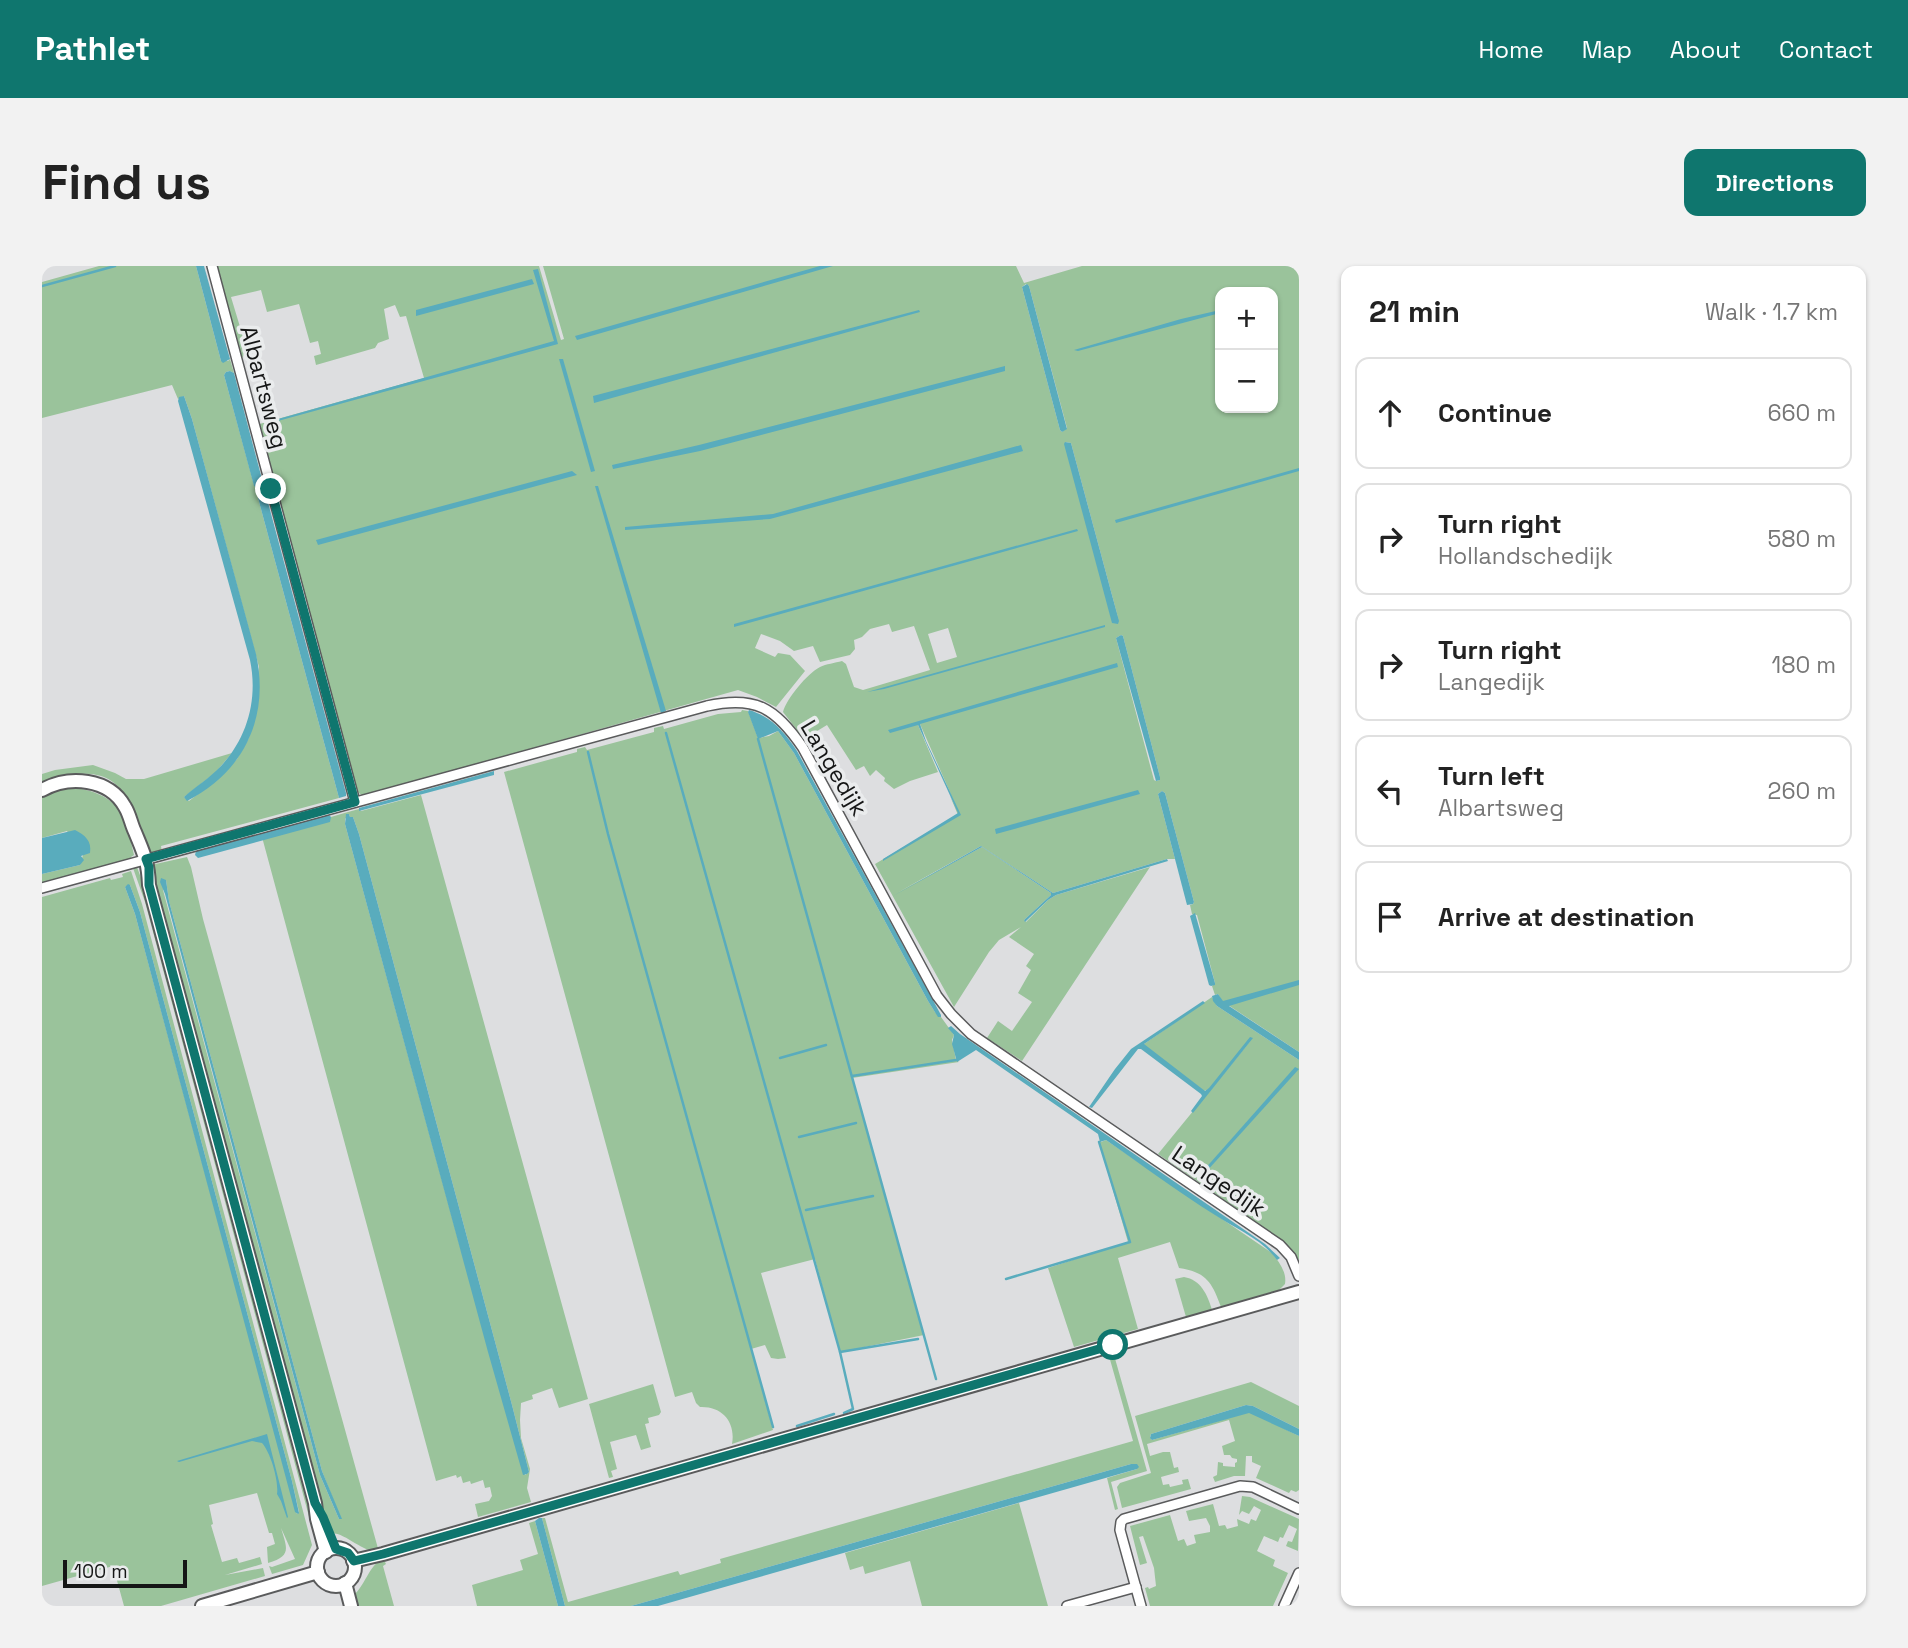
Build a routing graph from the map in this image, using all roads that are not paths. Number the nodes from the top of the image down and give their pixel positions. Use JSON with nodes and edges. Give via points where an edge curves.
{"nodes":[{"id":1,"x":212,"y":266,"type":"edge"},
{"id":2,"x":43,"y":788,"type":"edge"},
{"id":3,"x":355,"y":802,"type":"junction"},
{"id":4,"x":142,"y":860,"type":"junction"},
{"id":5,"x":42,"y":888,"type":"edge"},
{"id":6,"x":1299,"y":1276,"type":"edge"},
{"id":7,"x":1299,"y":1292,"type":"edge"},
{"id":8,"x":1299,"y":1508,"type":"edge"},
{"id":9,"x":331,"y":1550,"type":"junction"},
{"id":10,"x":354,"y":1561,"type":"junction"},
{"id":11,"x":318,"y":1572,"type":"junction"},
{"id":12,"x":1299,"y":1573,"type":"edge"},
{"id":13,"x":340,"y":1585,"type":"junction"},
{"id":14,"x":1136,"y":1587,"type":"junction"},
{"id":15,"x":202,"y":1606,"type":"edge"},
{"id":16,"x":342,"y":1606,"type":"edge"},
{"id":17,"x":351,"y":1606,"type":"edge"},
{"id":18,"x":1067,"y":1606,"type":"edge"},
{"id":19,"x":1141,"y":1606,"type":"edge"},
{"id":20,"x":1284,"y":1606,"type":"edge"}],
"edges":[{"from":1,"to":3,"type":"street","name":"Albartsweg"},
{"from":2,"to":4,"type":"street","via":[[73,782],[105,787],[125,805]]},
{"from":3,"to":4,"type":"street","name":"Langedijk"},
{"from":3,"to":6,"type":"street","name":"Langedijk","via":[[716,704],[742,702],[768,710],[787,725],[803,748],[950,1014],[971,1034],[1280,1245],[1292,1257]]},
{"from":4,"to":5,"type":"street","name":"Langedijk"},
{"from":4,"to":9,"type":"street"},
{"from":7,"to":10,"type":"street"},
{"from":8,"to":14,"type":"street","via":[[1253,1486],[1240,1486],[1124,1519],[1121,1530]]},
{"from":9,"to":10,"type":"street","via":[[348,1553]]},
{"from":9,"to":11,"type":"street","via":[[318,1560]]},
{"from":10,"to":13,"type":"street","via":[[352,1576]]},
{"from":11,"to":13,"type":"street","via":[[324,1581]]},
{"from":11,"to":15,"type":"street"},
{"from":12,"to":20,"type":"street"},
{"from":13,"to":16,"type":"street"},
{"from":13,"to":17,"type":"street"},
{"from":14,"to":18,"type":"street"},
{"from":14,"to":19,"type":"street"}]}
